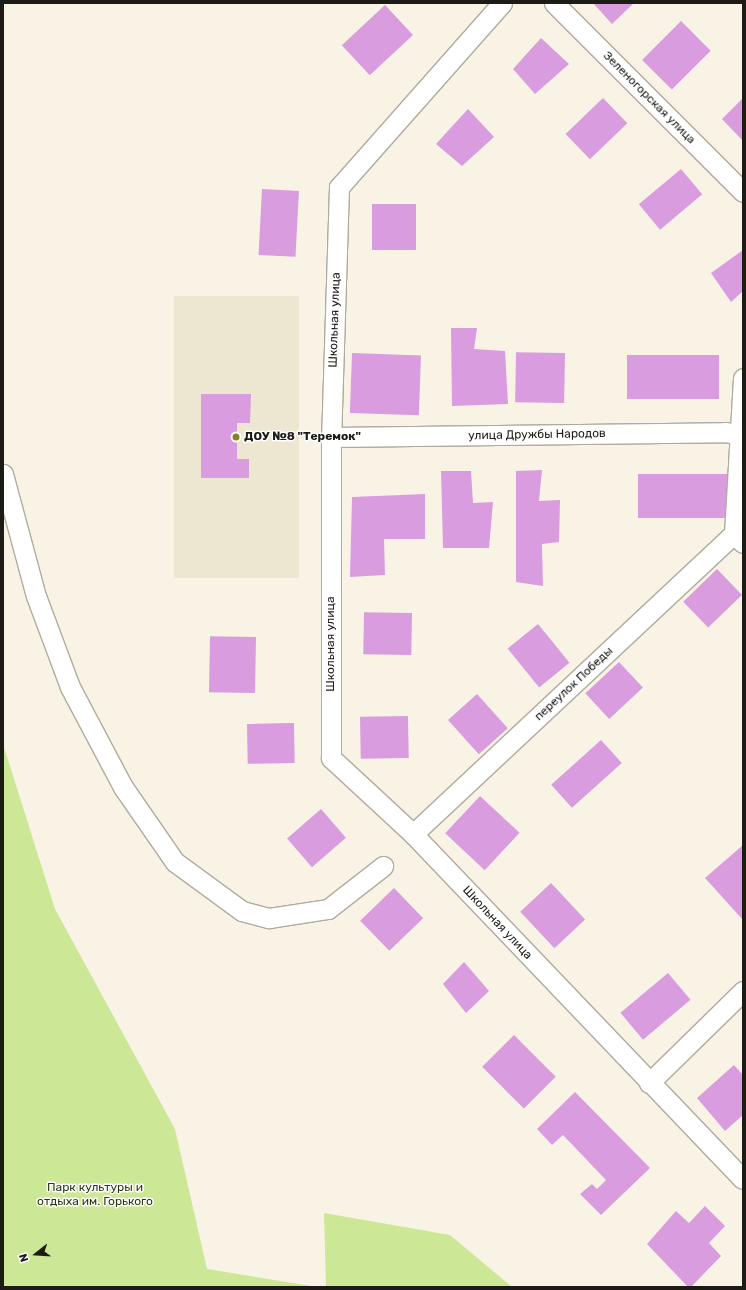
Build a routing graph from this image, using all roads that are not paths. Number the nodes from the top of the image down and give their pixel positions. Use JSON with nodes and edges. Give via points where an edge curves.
{"nodes":[{"id":1,"x":502,"y":3,"type":"edge"},
{"id":2,"x":554,"y":3,"type":"edge"},
{"id":3,"x":743,"y":192,"type":"edge"},
{"id":4,"x":743,"y":378,"type":"edge"},
{"id":5,"x":742,"y":435,"type":"edge"},
{"id":6,"x":332,"y":437,"type":"junction"},
{"id":7,"x":3,"y":474,"type":"edge"},
{"id":8,"x":738,"y":539,"type":"edge"},
{"id":9,"x":413,"y":834,"type":"junction"},
{"id":10,"x":383,"y":866,"type":"dead end"},
{"id":11,"x":743,"y":991,"type":"edge"},
{"id":12,"x":649,"y":1083,"type":"junction"},
{"id":13,"x":743,"y":1179,"type":"edge"}],
"edges":[{"from":1,"to":6,"type":"street","name":"Школьная улица","via":[[339,187]]},
{"from":2,"to":3,"type":"street","name":"Зеленогорская улица"},
{"from":4,"to":5,"type":"street"},
{"from":5,"to":6,"type":"street","name":"улица Дружбы Народов","via":[[725,432]]},
{"from":5,"to":8,"type":"street"},
{"from":6,"to":9,"type":"street","name":"Школьная улица","via":[[331,758]]},
{"from":7,"to":10,"type":"street","via":[[36,596],[70,687],[123,787],[175,862],[242,910],[269,918],[328,909]]},
{"from":8,"to":9,"type":"street","name":"переулок Победы"},
{"from":9,"to":12,"type":"street","name":"Школьная улица"},
{"from":11,"to":12,"type":"street"},
{"from":12,"to":13,"type":"street","name":"Школьная улица"}]}
